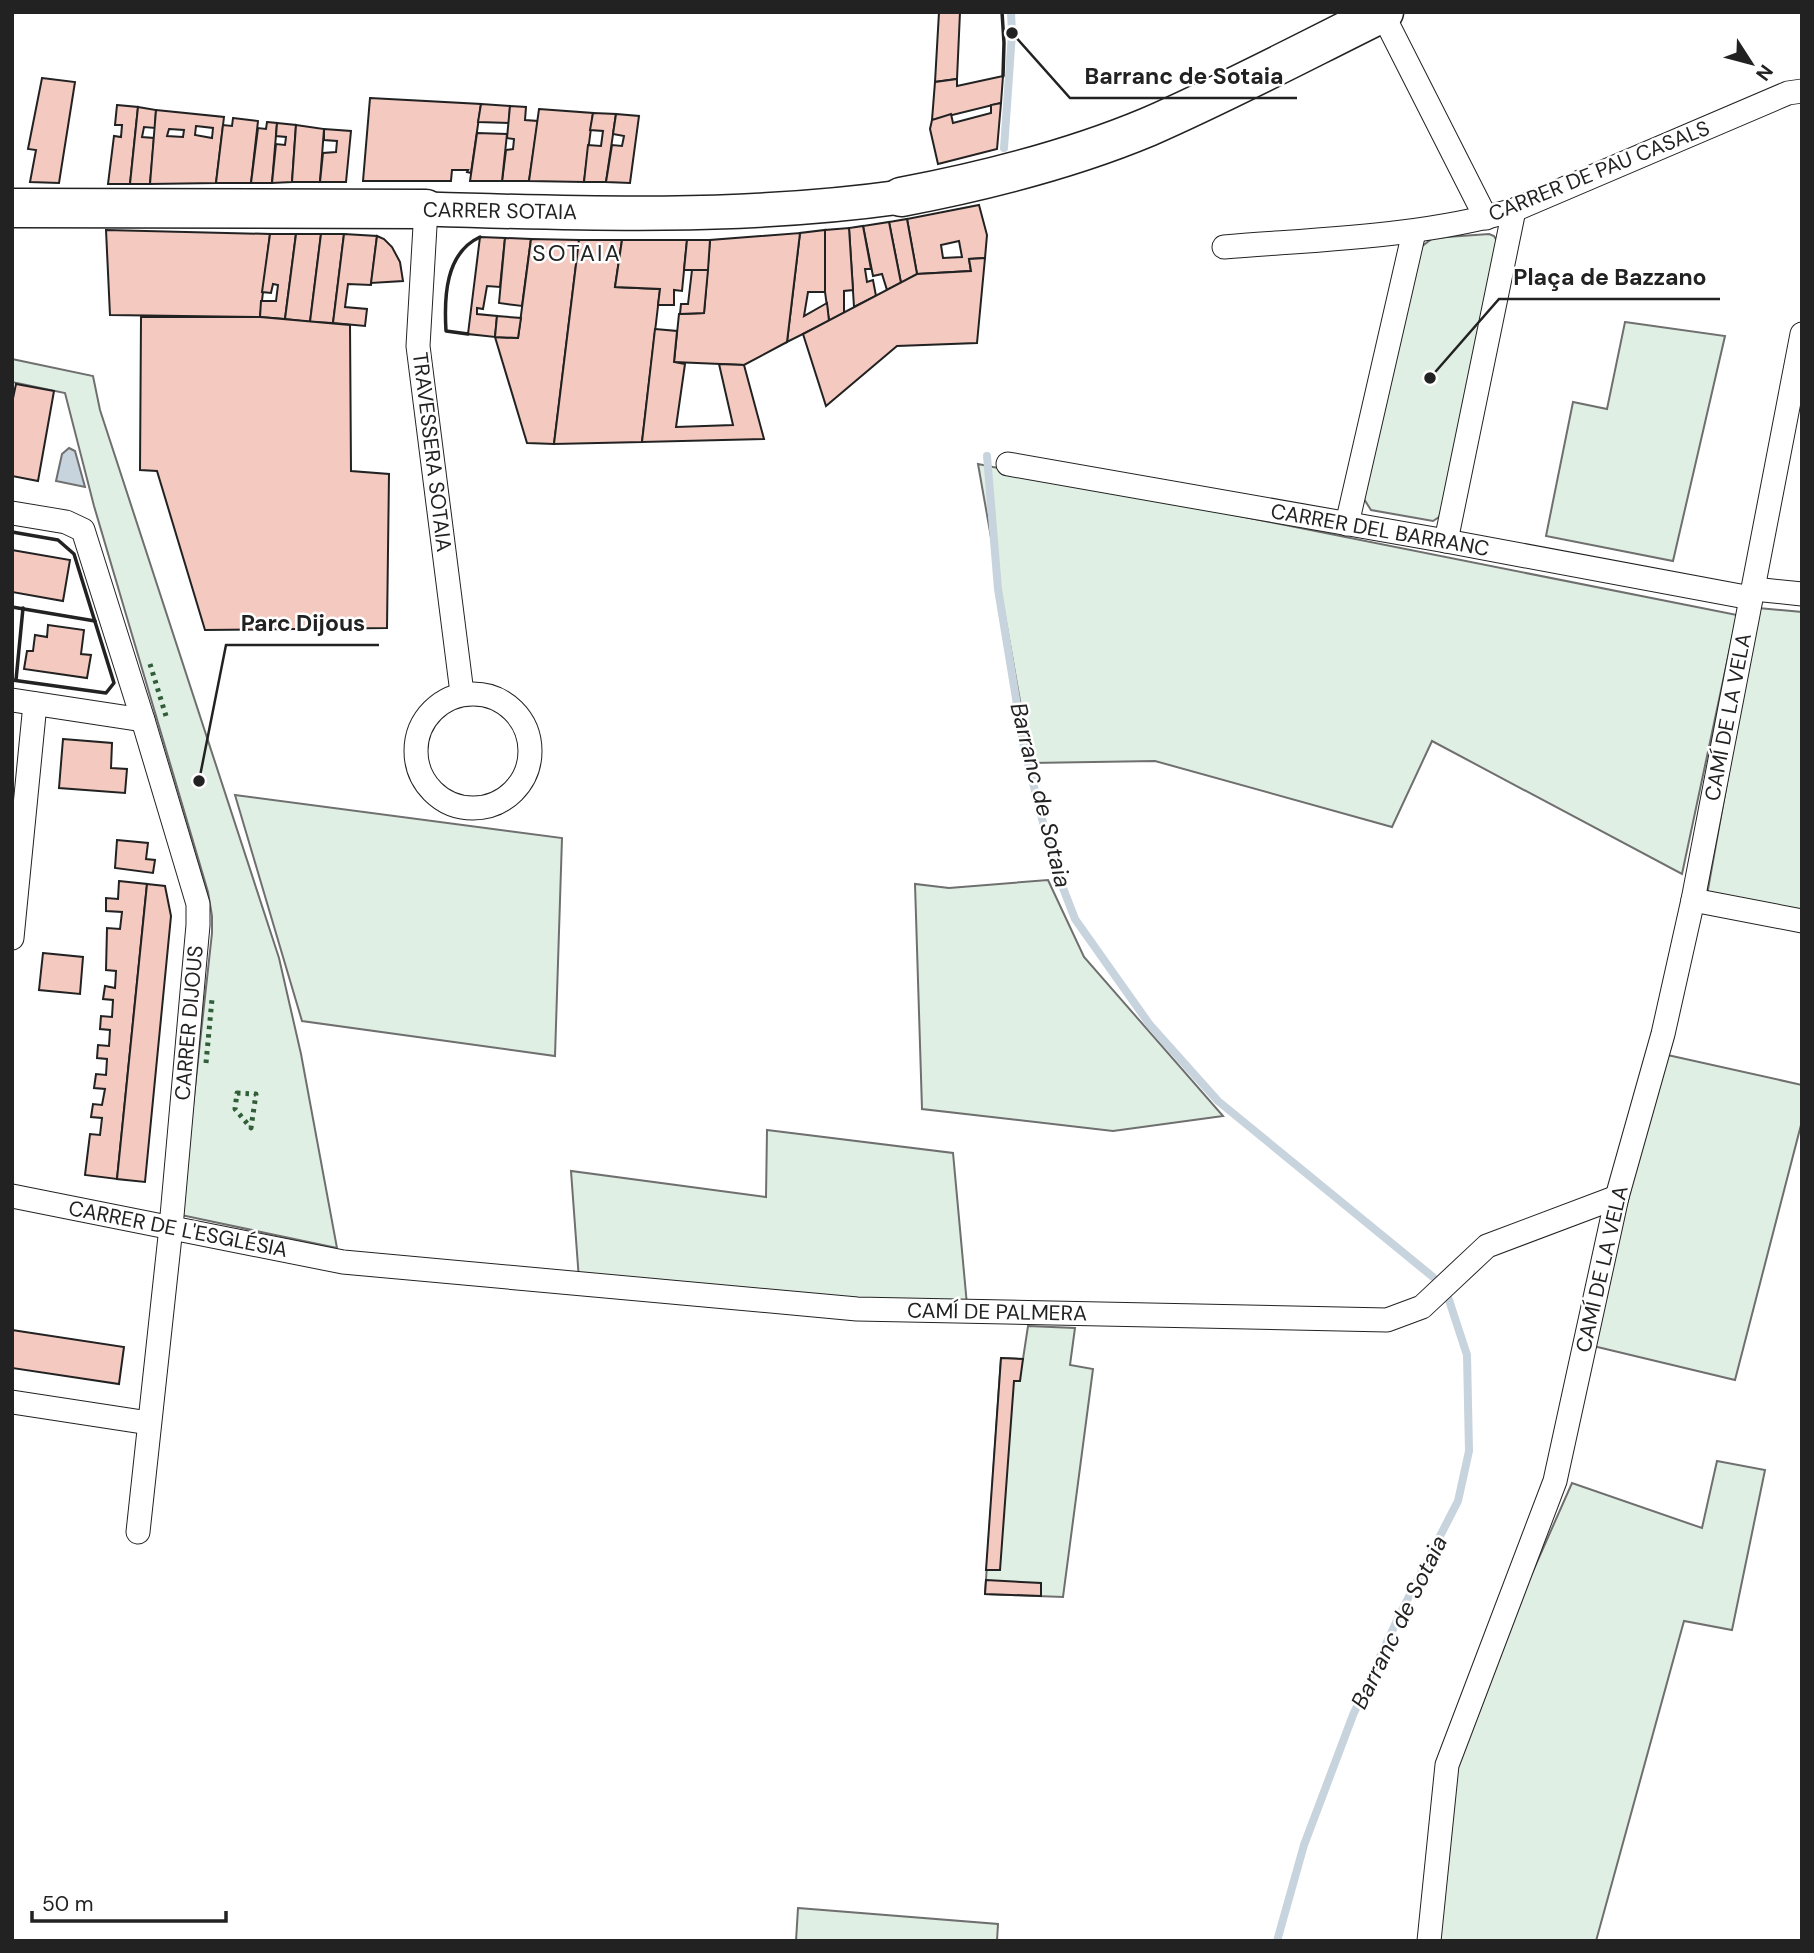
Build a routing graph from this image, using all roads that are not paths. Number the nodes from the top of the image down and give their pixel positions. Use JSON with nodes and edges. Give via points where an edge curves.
{"nodes":[{"id":1,"x":1383,"y":13,"type":"edge"},
{"id":2,"x":1802,"y":91,"type":"edge"},
{"id":3,"x":901,"y":197,"type":"joint"},
{"id":4,"x":12,"y":208,"type":"edge"},
{"id":5,"x":426,"y":209,"type":"junction"},
{"id":6,"x":1514,"y":210,"type":"junction"},
{"id":7,"x":1486,"y":218,"type":"junction"},
{"id":8,"x":1414,"y":232,"type":"junction"},
{"id":9,"x":1224,"y":247,"type":"dead end"},
{"id":10,"x":1802,"y":335,"type":"edge"},
{"id":11,"x":1009,"y":464,"type":"dead end"},
{"id":12,"x":12,"y":513,"type":"edge"},
{"id":13,"x":1347,"y":524,"type":"junction"},
{"id":14,"x":1446,"y":541,"type":"junction"},
{"id":15,"x":1752,"y":594,"type":"junction"},
{"id":16,"x":1802,"y":594,"type":"edge"},
{"id":17,"x":462,"y":693,"type":"junction"},
{"id":18,"x":12,"y":700,"type":"edge"},
{"id":19,"x":35,"y":704,"type":"junction"},
{"id":20,"x":144,"y":720,"type":"junction"},
{"id":21,"x":1693,"y":900,"type":"junction"},
{"id":22,"x":1802,"y":921,"type":"edge"},
{"id":23,"x":12,"y":938,"type":"edge"},
{"id":24,"x":12,"y":1196,"type":"edge"},
{"id":25,"x":1617,"y":1197,"type":"junction"},
{"id":26,"x":171,"y":1227,"type":"junction"},
{"id":27,"x":343,"y":1262,"type":"joint"},
{"id":28,"x":12,"y":1402,"type":"edge"},
{"id":29,"x":149,"y":1423,"type":"junction"},
{"id":30,"x":138,"y":1532,"type":"dead end"},
{"id":31,"x":1429,"y":1941,"type":"edge"}],
"edges":[{"from":1,"to":3,"type":"highway","via":[[1146,127],[1034,166]]},
{"from":1,"to":7,"type":"street"},
{"from":2,"to":6,"type":"street","name":"CARRER DE PAU CASALS"},
{"from":3,"to":5,"type":"main road","name":"CARRER SOTAIA","via":[[725,213]]},
{"from":4,"to":5,"type":"highway","name":"CARRER SOTAIA"},
{"from":5,"to":17,"type":"street","name":"TRAVESSERA SOTAIA","via":[[418,346]]},
{"from":6,"to":7,"type":"street","name":"CARRER DE PAU CASALS"},
{"from":6,"to":14,"type":"street"},
{"from":7,"to":8,"type":"street","name":"CARRER DE PAU CASALS"},
{"from":8,"to":9,"type":"street","name":"CARRER DE PAU CASALS"},
{"from":8,"to":13,"type":"street"},
{"from":10,"to":15,"type":"street","name":"CAMÍ DE LA VELA"},
{"from":11,"to":13,"type":"street","name":"CARRER DEL BARRANC"},
{"from":12,"to":20,"type":"street","name":"CARRER DIJOUS","via":[[66,522],[83,530]]},
{"from":13,"to":14,"type":"street","name":"CARRER DEL BARRANC"},
{"from":14,"to":15,"type":"street","name":"CARRER DEL BARRANC"},
{"from":15,"to":16,"type":"street","name":"CARRER DEL BARRANC"},
{"from":15,"to":21,"type":"street","name":"CAMÍ DE LA VELA"},
{"from":17,"to":17,"type":"street","via":[[425,719],[415,752],[418,772],[427,787],[442,801],[469,810],[508,798],[529,764],[530,744],[524,724],[502,702]]},
{"from":18,"to":19,"type":"street"},
{"from":19,"to":20,"type":"street"},
{"from":19,"to":23,"type":"street"},
{"from":20,"to":26,"type":"street","name":"CARRER DIJOUS","via":[[198,904]]},
{"from":21,"to":22,"type":"street"},
{"from":21,"to":25,"type":"street","name":"CAMÍ DE LA VELA","via":[[1663,1034]]},
{"from":24,"to":26,"type":"street","name":"CARRER DE L'ESGLÉSIA"},
{"from":25,"to":27,"type":"street","name":"CAMÍ DE PALMERA","via":[[1487,1246],[1422,1307],[1387,1320],[857,1309]]},
{"from":25,"to":31,"type":"street","name":"CAMÍ DE LA VELA","via":[[1555,1482],[1447,1765]]},
{"from":26,"to":27,"type":"street","name":"CARRER DE L'ESGLÉSIA"},
{"from":26,"to":29,"type":"street","name":"CARRER DIJOUS"},
{"from":28,"to":29,"type":"street"},
{"from":29,"to":30,"type":"street","name":"CARRER DIJOUS"}]}
